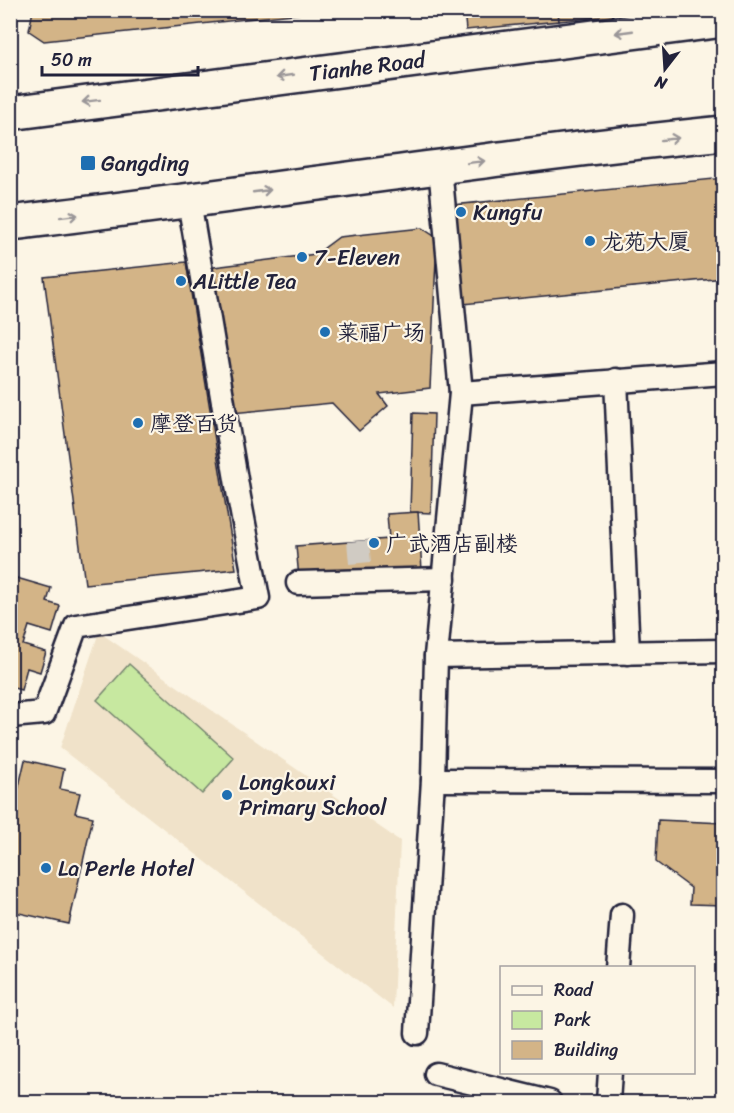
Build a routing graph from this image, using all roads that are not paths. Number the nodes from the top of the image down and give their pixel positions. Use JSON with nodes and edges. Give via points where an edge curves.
{"nodes":[{"id":1,"x":706,"y":18,"type":"edge"},
{"id":2,"x":10,"y":113,"type":"edge"},
{"id":3,"x":723,"y":133,"type":"edge"},
{"id":4,"x":440,"y":167,"type":"junction"},
{"id":5,"x":189,"y":201,"type":"junction"},
{"id":6,"x":10,"y":223,"type":"edge"},
{"id":7,"x":723,"y":373,"type":"edge"},
{"id":8,"x":615,"y":380,"type":"junction"},
{"id":9,"x":460,"y":393,"type":"junction"},
{"id":10,"x":444,"y":579,"type":"junction"},
{"id":11,"x":298,"y":583,"type":"dead end"},
{"id":12,"x":723,"y":651,"type":"edge"},
{"id":13,"x":628,"y":653,"type":"junction"},
{"id":14,"x":436,"y":656,"type":"junction"},
{"id":15,"x":10,"y":716,"type":"edge"},
{"id":16,"x":433,"y":780,"type":"junction"},
{"id":17,"x":723,"y":781,"type":"edge"},
{"id":18,"x":622,"y":915,"type":"dead end"},
{"id":19,"x":618,"y":966,"type":"edge"},
{"id":20,"x":417,"y":1033,"type":"dead end"},
{"id":21,"x":436,"y":1074,"type":"dead end"},
{"id":22,"x":610,"y":1074,"type":"edge"},
{"id":23,"x":550,"y":1102,"type":"edge"},
{"id":24,"x":608,"y":1102,"type":"edge"}],
"edges":[{"from":1,"to":2,"type":"highway","name":"Tianhe Road","one_way":true},
{"from":4,"to":3,"type":"highway","one_way":true},
{"from":5,"to":4,"type":"highway","one_way":true},
{"from":4,"to":9,"type":"street"},
{"from":6,"to":5,"type":"highway","one_way":true},
{"from":5,"to":15,"type":"street","via":[[258,598],[76,626],[44,713]]},
{"from":7,"to":8,"type":"street"},
{"from":8,"to":9,"type":"street"},
{"from":8,"to":13,"type":"street"},
{"from":9,"to":10,"type":"street"},
{"from":10,"to":11,"type":"street","via":[[361,578]]},
{"from":10,"to":14,"type":"street"},
{"from":12,"to":13,"type":"street"},
{"from":13,"to":14,"type":"street"},
{"from":14,"to":16,"type":"street"},
{"from":16,"to":17,"type":"street"},
{"from":16,"to":20,"type":"street"},
{"from":18,"to":19,"type":"street"},
{"from":21,"to":23,"type":"street"},
{"from":22,"to":24,"type":"street"}]}
